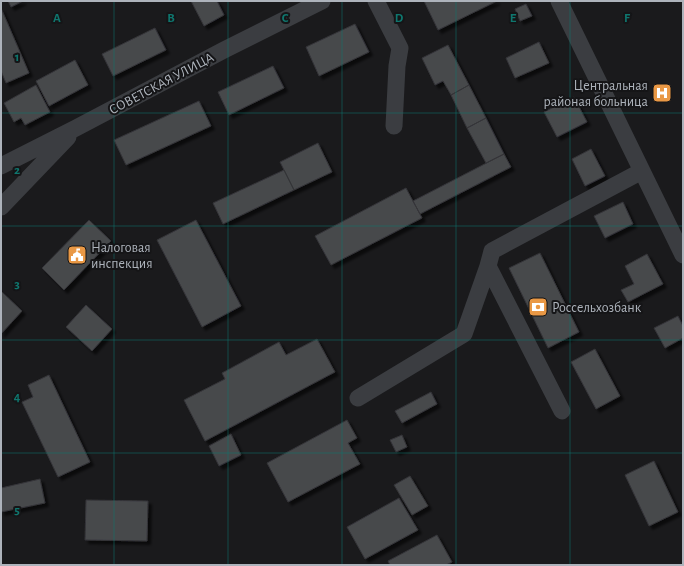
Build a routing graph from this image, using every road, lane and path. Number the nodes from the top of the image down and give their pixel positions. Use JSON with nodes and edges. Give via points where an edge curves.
{"nodes":[{"id":1,"x":322,"y":1,"type":"edge"},
{"id":2,"x":376,"y":1,"type":"edge"},
{"id":3,"x":559,"y":1,"type":"edge"},
{"id":4,"x":394,"y":126,"type":"dead end"},
{"id":5,"x":76,"y":128,"type":"junction"},
{"id":6,"x":1,"y":166,"type":"edge"},
{"id":7,"x":642,"y":171,"type":"junction"},
{"id":8,"x":1,"y":207,"type":"edge"},
{"id":9,"x":683,"y":255,"type":"edge"},
{"id":10,"x":488,"y":266,"type":"junction"},
{"id":11,"x":358,"y":398,"type":"dead end"},
{"id":12,"x":562,"y":411,"type":"dead end"}],
"edges":[{"from":1,"to":5,"type":"street","name":"СОВЕТСКАЯ УЛИЦА"},
{"from":2,"to":4,"type":"street","via":[[400,48]]},
{"from":3,"to":7,"type":"street"},
{"from":5,"to":6,"type":"street","name":"СОВЕТСКАЯ УЛИЦА"},
{"from":5,"to":8,"type":"street"},
{"from":7,"to":9,"type":"street"},
{"from":7,"to":10,"type":"street","via":[[492,251]]},
{"from":10,"to":11,"type":"street","via":[[464,334]]},
{"from":10,"to":12,"type":"street"}]}
